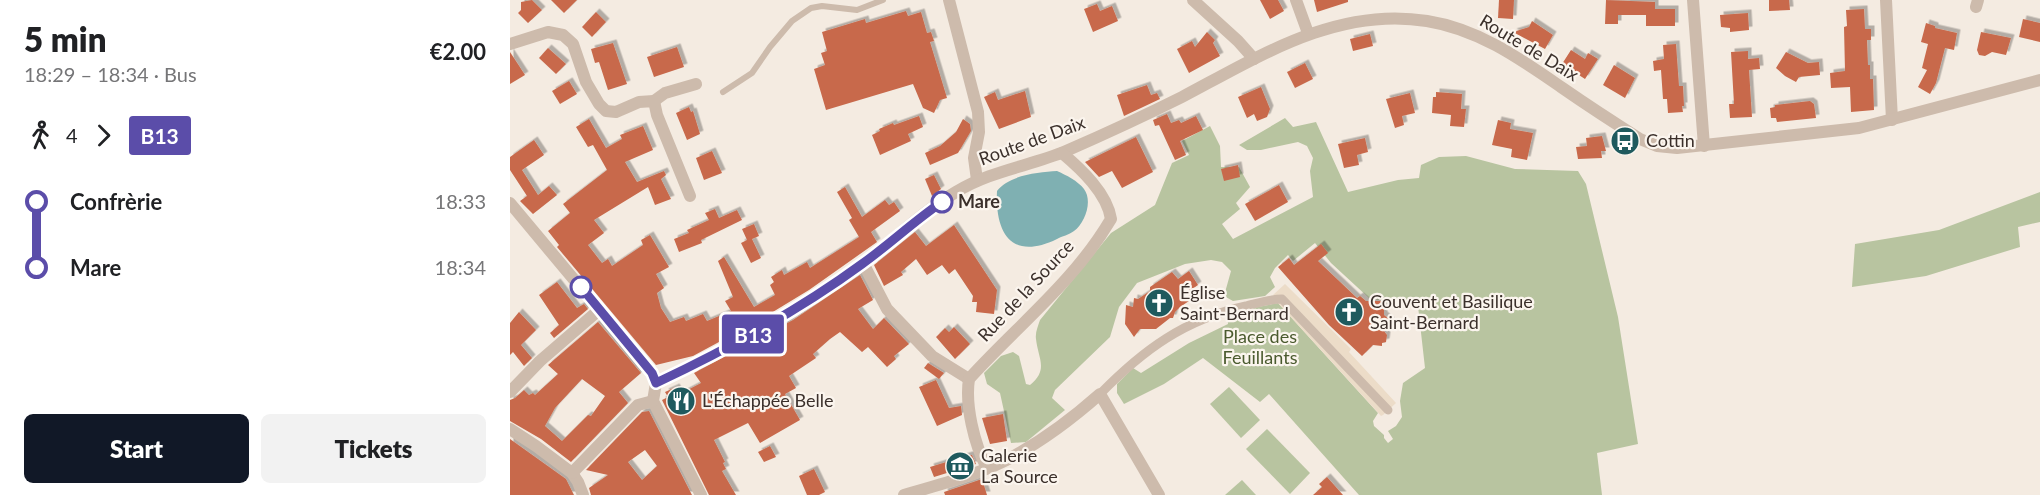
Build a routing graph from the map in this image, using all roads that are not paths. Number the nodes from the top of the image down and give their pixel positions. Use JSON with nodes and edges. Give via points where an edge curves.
{"nodes":[{"id":1,"x":883,"y":0,"type":"edge"},
{"id":2,"x":949,"y":0,"type":"edge"},
{"id":3,"x":1193,"y":0,"type":"edge"},
{"id":4,"x":1296,"y":0,"type":"edge"},
{"id":5,"x":1693,"y":0,"type":"edge"},
{"id":6,"x":1886,"y":0,"type":"edge"},
{"id":7,"x":1308,"y":33,"type":"junction"},
{"id":8,"x":510,"y":44,"type":"edge"},
{"id":9,"x":1254,"y":59,"type":"junction"},
{"id":10,"x":2040,"y":80,"type":"edge"},
{"id":11,"x":696,"y":84,"type":"dead end"},
{"id":12,"x":723,"y":92,"type":"dead end"},
{"id":13,"x":654,"y":101,"type":"junction"},
{"id":14,"x":1892,"y":120,"type":"junction"},
{"id":15,"x":1704,"y":146,"type":"junction"},
{"id":16,"x":1062,"y":153,"type":"junction"},
{"id":17,"x":977,"y":180,"type":"junction"},
{"id":18,"x":690,"y":196,"type":"dead end"},
{"id":19,"x":510,"y":203,"type":"edge"},
{"id":20,"x":862,"y":264,"type":"junction"},
{"id":21,"x":599,"y":310,"type":"junction"},
{"id":22,"x":969,"y":379,"type":"junction"},
{"id":23,"x":656,"y":383,"type":"junction"},
{"id":24,"x":510,"y":392,"type":"edge"},
{"id":25,"x":1100,"y":393,"type":"junction"},
{"id":26,"x":653,"y":401,"type":"junction"},
{"id":27,"x":1388,"y":410,"type":"dead end"},
{"id":28,"x":510,"y":429,"type":"edge"},
{"id":29,"x":987,"y":468,"type":"junction"},
{"id":30,"x":572,"y":473,"type":"junction"},
{"id":31,"x":583,"y":495,"type":"edge"},
{"id":32,"x":701,"y":495,"type":"edge"},
{"id":33,"x":904,"y":495,"type":"edge"},
{"id":34,"x":1159,"y":495,"type":"edge"}],
"edges":[{"from":1,"to":12,"type":"lane","via":[[857,10],[811,8],[792,21],[752,73]]},
{"from":2,"to":17,"type":"street","via":[[978,112],[974,158]]},
{"from":3,"to":9,"type":"street"},
{"from":4,"to":7,"type":"street"},
{"from":5,"to":15,"type":"street"},
{"from":6,"to":14,"type":"street"},
{"from":7,"to":9,"type":"street","name":"Route de Daix"},
{"from":7,"to":15,"type":"street","name":"Route de Daix","via":[[1393,17],[1453,26],[1495,44],[1640,139],[1665,148]]},
{"from":8,"to":13,"type":"street","via":[[548,32],[563,35],[573,44],[586,82],[606,111],[616,112],[639,102]]},
{"from":9,"to":16,"type":"street","name":"Route de Daix"},
{"from":10,"to":14,"type":"street","name":"Route de Daix"},
{"from":11,"to":13,"type":"street","via":[[665,93]]},
{"from":13,"to":18,"type":"street"},
{"from":14,"to":15,"type":"street","name":"Route de Daix","via":[[1858,128]]},
{"from":16,"to":17,"type":"street","name":"Route de Daix"},
{"from":16,"to":22,"type":"street","name":"Rue de la Source","via":[[1101,195],[1111,219],[1070,275]]},
{"from":17,"to":20,"type":"street","name":"Route de Daix","via":[[915,220]]},
{"from":19,"to":21,"type":"street"},
{"from":20,"to":22,"type":"street","via":[[887,309],[932,356]]},
{"from":20,"to":23,"type":"street","name":"Route de Daix","via":[[764,328]]},
{"from":21,"to":23,"type":"street","via":[[652,373]]},
{"from":21,"to":24,"type":"street"},
{"from":22,"to":29,"type":"street","via":[[966,395],[979,453]]},
{"from":23,"to":26,"type":"street"},
{"from":25,"to":27,"type":"street","via":[[1131,363],[1190,324],[1220,311],[1282,299]]},
{"from":25,"to":29,"type":"street","via":[[1044,438]]},
{"from":25,"to":34,"type":"street"},
{"from":26,"to":30,"type":"street","via":[[638,405]]},
{"from":26,"to":32,"type":"street"},
{"from":28,"to":30,"type":"street"},
{"from":29,"to":33,"type":"street"},
{"from":30,"to":31,"type":"street"}]}
